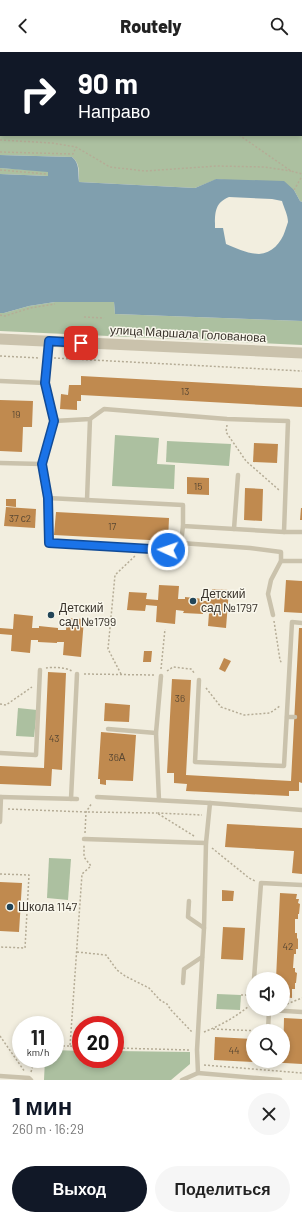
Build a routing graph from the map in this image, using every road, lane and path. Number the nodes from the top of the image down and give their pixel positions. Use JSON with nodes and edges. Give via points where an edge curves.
{"nodes":[{"id":1,"x":241,"y":136,"type":"edge"},
{"id":2,"x":0,"y":140,"type":"edge"},
{"id":3,"x":76,"y":147,"type":"junction"},
{"id":4,"x":0,"y":152,"type":"edge"},
{"id":5,"x":0,"y":170,"type":"edge"},
{"id":6,"x":291,"y":171,"type":"junction"},
{"id":7,"x":46,"y":174,"type":"dead end"},
{"id":8,"x":302,"y":175,"type":"edge"},
{"id":9,"x":294,"y":190,"type":"dead end"},
{"id":10,"x":55,"y":304,"type":"dead end"},
{"id":11,"x":0,"y":315,"type":"edge"},
{"id":12,"x":84,"y":318,"type":"dead end"},
{"id":13,"x":104,"y":318,"type":"dead end"},
{"id":14,"x":0,"y":339,"type":"edge"},
{"id":15,"x":49,"y":341,"type":"junction"},
{"id":16,"x":302,"y":353,"type":"edge"},
{"id":17,"x":0,"y":356,"type":"edge"},
{"id":18,"x":47,"y":358,"type":"junction"},
{"id":19,"x":302,"y":371,"type":"edge"},
{"id":20,"x":0,"y":381,"type":"edge"},
{"id":21,"x":45,"y":383,"type":"junction"},
{"id":22,"x":90,"y":419,"type":"junction"},
{"id":23,"x":227,"y":419,"type":"junction"},
{"id":24,"x":54,"y":421,"type":"junction"},
{"id":25,"x":0,"y":463,"type":"edge"},
{"id":26,"x":42,"y":464,"type":"junction"},
{"id":27,"x":238,"y":475,"type":"dead end"},
{"id":28,"x":285,"y":496,"type":"junction"},
{"id":29,"x":48,"y":498,"type":"junction"},
{"id":30,"x":87,"y":500,"type":"junction"},
{"id":31,"x":183,"y":526,"type":"junction"},
{"id":32,"x":234,"y":529,"type":"junction"},
{"id":33,"x":284,"y":532,"type":"junction"},
{"id":34,"x":302,"y":532,"type":"edge"},
{"id":35,"x":182,"y":543,"type":"junction"},
{"id":36,"x":142,"y":549,"type":"junction"},
{"id":37,"x":280,"y":561,"type":"junction"},
{"id":38,"x":302,"y":561,"type":"edge"},
{"id":39,"x":273,"y":615,"type":"joint"},
{"id":40,"x":302,"y":622,"type":"edge"},
{"id":41,"x":165,"y":629,"type":"dead end"},
{"id":42,"x":40,"y":670,"type":"joint"},
{"id":43,"x":77,"y":674,"type":"junction"},
{"id":44,"x":121,"y":674,"type":"junction"},
{"id":45,"x":161,"y":676,"type":"junction"},
{"id":46,"x":289,"y":676,"type":"junction"},
{"id":47,"x":199,"y":680,"type":"junction"},
{"id":48,"x":40,"y":681,"type":"junction"},
{"id":49,"x":288,"y":700,"type":"junction"},
{"id":50,"x":0,"y":704,"type":"edge"},
{"id":51,"x":287,"y":717,"type":"junction"},
{"id":52,"x":294,"y":717,"type":"dead end"},
{"id":53,"x":108,"y":729,"type":"dead end"},
{"id":54,"x":156,"y":733,"type":"junction"},
{"id":55,"x":0,"y":753,"type":"edge"},
{"id":56,"x":1,"y":797,"type":"edge"},
{"id":57,"x":97,"y":797,"type":"joint"},
{"id":58,"x":71,"y":799,"type":"junction"},
{"id":59,"x":77,"y":799,"type":"dead end"},
{"id":60,"x":158,"y":800,"type":"junction"},
{"id":61,"x":210,"y":803,"type":"junction"},
{"id":62,"x":1,"y":808,"type":"edge"},
{"id":63,"x":302,"y":810,"type":"edge"},
{"id":64,"x":86,"y":812,"type":"junction"},
{"id":65,"x":157,"y":813,"type":"junction"},
{"id":66,"x":209,"y":816,"type":"junction"},
{"id":67,"x":0,"y":822,"type":"edge"},
{"id":68,"x":84,"y":839,"type":"junction"},
{"id":69,"x":206,"y":844,"type":"junction"},
{"id":70,"x":0,"y":874,"type":"edge"},
{"id":71,"x":261,"y":883,"type":"junction"},
{"id":72,"x":302,"y":885,"type":"edge"},
{"id":73,"x":189,"y":901,"type":"dead end"},
{"id":74,"x":204,"y":928,"type":"junction"},
{"id":75,"x":0,"y":947,"type":"edge"},
{"id":76,"x":77,"y":952,"type":"junction"},
{"id":77,"x":202,"y":957,"type":"junction"},
{"id":78,"x":255,"y":972,"type":"edge"},
{"id":79,"x":183,"y":983,"type":"dead end"},
{"id":80,"x":302,"y":998,"type":"edge"},
{"id":81,"x":290,"y":1002,"type":"edge"},
{"id":82,"x":246,"y":1008,"type":"edge"},
{"id":83,"x":302,"y":1012,"type":"edge"},
{"id":84,"x":269,"y":1024,"type":"edge"},
{"id":85,"x":211,"y":1029,"type":"junction"},
{"id":86,"x":246,"y":1030,"type":"edge"},
{"id":87,"x":0,"y":1036,"type":"edge"},
{"id":88,"x":198,"y":1037,"type":"junction"},
{"id":89,"x":64,"y":1046,"type":"edge"},
{"id":90,"x":70,"y":1046,"type":"joint"},
{"id":91,"x":124,"y":1048,"type":"edge"},
{"id":92,"x":197,"y":1050,"type":"junction"},
{"id":93,"x":198,"y":1065,"type":"junction"},
{"id":94,"x":33,"y":1068,"type":"edge"},
{"id":95,"x":198,"y":1073,"type":"junction"},
{"id":96,"x":302,"y":1073,"type":"edge"},
{"id":97,"x":0,"y":1076,"type":"edge"},
{"id":98,"x":30,"y":1079,"type":"edge"},
{"id":99,"x":182,"y":1080,"type":"edge"},
{"id":100,"x":280,"y":1080,"type":"edge"}],
"edges":[{"from":1,"to":6,"type":"path"},
{"from":2,"to":3,"type":"path"},
{"from":3,"to":4,"type":"path","via":[[73,154]]},
{"from":3,"to":6,"type":"path","via":[[110,167],[145,171],[217,166],[264,167]]},
{"from":5,"to":7,"type":"path"},
{"from":6,"to":8,"type":"path"},
{"from":8,"to":9,"type":"path"},
{"from":10,"to":11,"type":"path"},
{"from":12,"to":13,"type":"path"},
{"from":14,"to":15,"type":"street","name":"улица Маршала Голованова"},
{"from":15,"to":16,"type":"street","name":"улица Маршала Голованова"},
{"from":15,"to":18,"type":"lane"},
{"from":17,"to":18,"type":"path"},
{"from":18,"to":19,"type":"path"},
{"from":18,"to":21,"type":"lane"},
{"from":20,"to":21,"type":"lane"},
{"from":21,"to":24,"type":"lane"},
{"from":22,"to":23,"type":"lane","via":[[104,409]]},
{"from":22,"to":24,"type":"lane"},
{"from":22,"to":30,"type":"lane"},
{"from":23,"to":28,"type":"path","via":[[226,432],[246,461]]},
{"from":23,"to":28,"type":"lane","via":[[288,421]]},
{"from":24,"to":26,"type":"lane"},
{"from":25,"to":26,"type":"lane"},
{"from":26,"to":29,"type":"lane"},
{"from":27,"to":32,"type":"lane"},
{"from":28,"to":33,"type":"lane"},
{"from":29,"to":30,"type":"lane"},
{"from":29,"to":36,"type":"lane","via":[[49,543]]},
{"from":30,"to":31,"type":"lane","via":[[183,505]]},
{"from":31,"to":32,"type":"lane"},
{"from":31,"to":35,"type":"lane"},
{"from":32,"to":33,"type":"lane"},
{"from":33,"to":34,"type":"lane"},
{"from":35,"to":36,"type":"lane","via":[[180,551]]},
{"from":35,"to":37,"type":"lane","via":[[282,552]]},
{"from":36,"to":44,"type":"path","via":[[115,575],[108,649]]},
{"from":37,"to":38,"type":"lane"},
{"from":37,"to":39,"type":"lane","via":[[268,594]]},
{"from":39,"to":46,"type":"path","via":[[280,660]]},
{"from":40,"to":46,"type":"lane","via":[[292,622]]},
{"from":41,"to":45,"type":"path"},
{"from":42,"to":43,"type":"path","via":[[69,669]]},
{"from":42,"to":48,"type":"lane"},
{"from":43,"to":44,"type":"path"},
{"from":43,"to":58,"type":"lane"},
{"from":44,"to":45,"type":"path"},
{"from":45,"to":47,"type":"path","via":[[173,667],[191,669]]},
{"from":45,"to":54,"type":"lane"},
{"from":46,"to":49,"type":"lane"},
{"from":47,"to":49,"type":"path","via":[[221,706],[244,715],[270,713]]},
{"from":47,"to":51,"type":"lane","via":[[195,762],[284,766]]},
{"from":48,"to":50,"type":"path","via":[[6,705]]},
{"from":48,"to":55,"type":"lane","via":[[36,755]]},
{"from":49,"to":51,"type":"lane"},
{"from":51,"to":52,"type":"lane"},
{"from":53,"to":54,"type":"lane"},
{"from":54,"to":60,"type":"lane"},
{"from":56,"to":58,"type":"lane"},
{"from":56,"to":62,"type":"lane"},
{"from":57,"to":60,"type":"lane"},
{"from":57,"to":64,"type":"path"},
{"from":58,"to":59,"type":"lane"},
{"from":60,"to":61,"type":"lane"},
{"from":61,"to":63,"type":"lane"},
{"from":61,"to":66,"type":"lane"},
{"from":62,"to":64,"type":"path"},
{"from":62,"to":67,"type":"lane"},
{"from":64,"to":65,"type":"path"},
{"from":64,"to":68,"type":"path"},
{"from":65,"to":66,"type":"path"},
{"from":65,"to":69,"type":"path"},
{"from":66,"to":69,"type":"lane"},
{"from":68,"to":69,"type":"lane"},
{"from":68,"to":76,"type":"path","via":[[84,857],[91,866],[82,874]]},
{"from":69,"to":71,"type":"path","via":[[249,878]]},
{"from":69,"to":74,"type":"lane"},
{"from":70,"to":75,"type":"path","via":[[29,875],[25,948]]},
{"from":71,"to":72,"type":"lane"},
{"from":71,"to":78,"type":"lane"},
{"from":73,"to":74,"type":"lane","via":[[188,917]]},
{"from":74,"to":77,"type":"lane"},
{"from":76,"to":88,"type":"path","via":[[106,955],[117,970],[149,988],[167,1004]]},
{"from":76,"to":90,"type":"path"},
{"from":77,"to":79,"type":"lane","via":[[184,969]]},
{"from":77,"to":88,"type":"lane"},
{"from":80,"to":81,"type":"path"},
{"from":82,"to":85,"type":"path"},
{"from":83,"to":84,"type":"lane","via":[[270,1010]]},
{"from":85,"to":86,"type":"path"},
{"from":85,"to":88,"type":"path"},
{"from":87,"to":98,"type":"path"},
{"from":88,"to":92,"type":"lane"},
{"from":89,"to":90,"type":"path"},
{"from":91,"to":92,"type":"path"},
{"from":92,"to":93,"type":"lane"},
{"from":93,"to":95,"type":"lane"},
{"from":93,"to":96,"type":"path"},
{"from":94,"to":98,"type":"path"},
{"from":95,"to":99,"type":"lane"},
{"from":95,"to":100,"type":"lane"},
{"from":97,"to":98,"type":"lane"}]}
